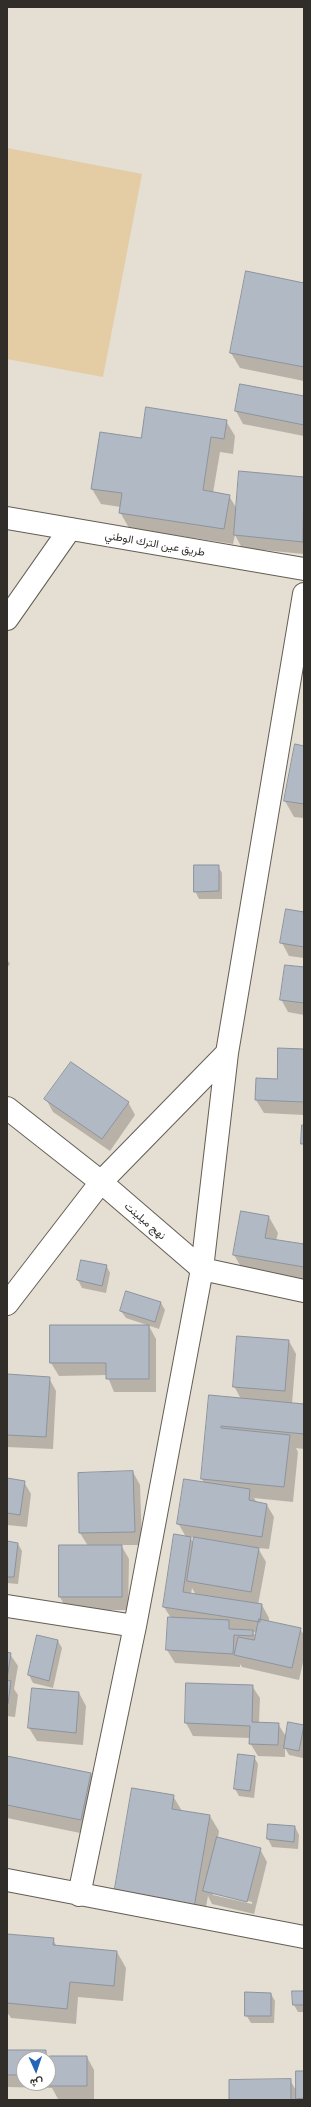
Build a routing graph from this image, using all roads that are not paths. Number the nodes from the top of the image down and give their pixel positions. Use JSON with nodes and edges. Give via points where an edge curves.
{"nodes":[{"id":1,"x":7,"y":518,"type":"edge"},
{"id":2,"x":70,"y":529,"type":"junction"},
{"id":3,"x":304,"y":569,"type":"edge"},
{"id":4,"x":304,"y":594,"type":"edge"},
{"id":5,"x":7,"y":619,"type":"edge"},
{"id":6,"x":227,"y":1053,"type":"junction"},
{"id":7,"x":7,"y":1108,"type":"edge"},
{"id":8,"x":101,"y":1182,"type":"junction"},
{"id":9,"x":202,"y":1269,"type":"junction"},
{"id":10,"x":304,"y":1291,"type":"edge"},
{"id":11,"x":7,"y":1304,"type":"edge"},
{"id":12,"x":7,"y":1606,"type":"edge"},
{"id":13,"x":135,"y":1626,"type":"junction"},
{"id":14,"x":7,"y":1880,"type":"edge"},
{"id":15,"x":79,"y":1896,"type":"junction"},
{"id":16,"x":304,"y":1938,"type":"edge"}],
"edges":[{"from":1,"to":2,"type":"street","name":"طريق عين الترك الوطني"},
{"from":2,"to":3,"type":"street","name":"طريق عين الترك الوطني"},
{"from":2,"to":5,"type":"street"},
{"from":4,"to":6,"type":"street"},
{"from":6,"to":8,"type":"street"},
{"from":6,"to":9,"type":"street"},
{"from":7,"to":8,"type":"street","name":"نهج ميلينت"},
{"from":8,"to":9,"type":"street","name":"نهج ميلينت"},
{"from":8,"to":11,"type":"street"},
{"from":9,"to":10,"type":"street","name":"نهج ميلينت"},
{"from":9,"to":13,"type":"street"},
{"from":12,"to":13,"type":"street"},
{"from":13,"to":15,"type":"street"},
{"from":14,"to":15,"type":"street"},
{"from":15,"to":16,"type":"street"}]}
